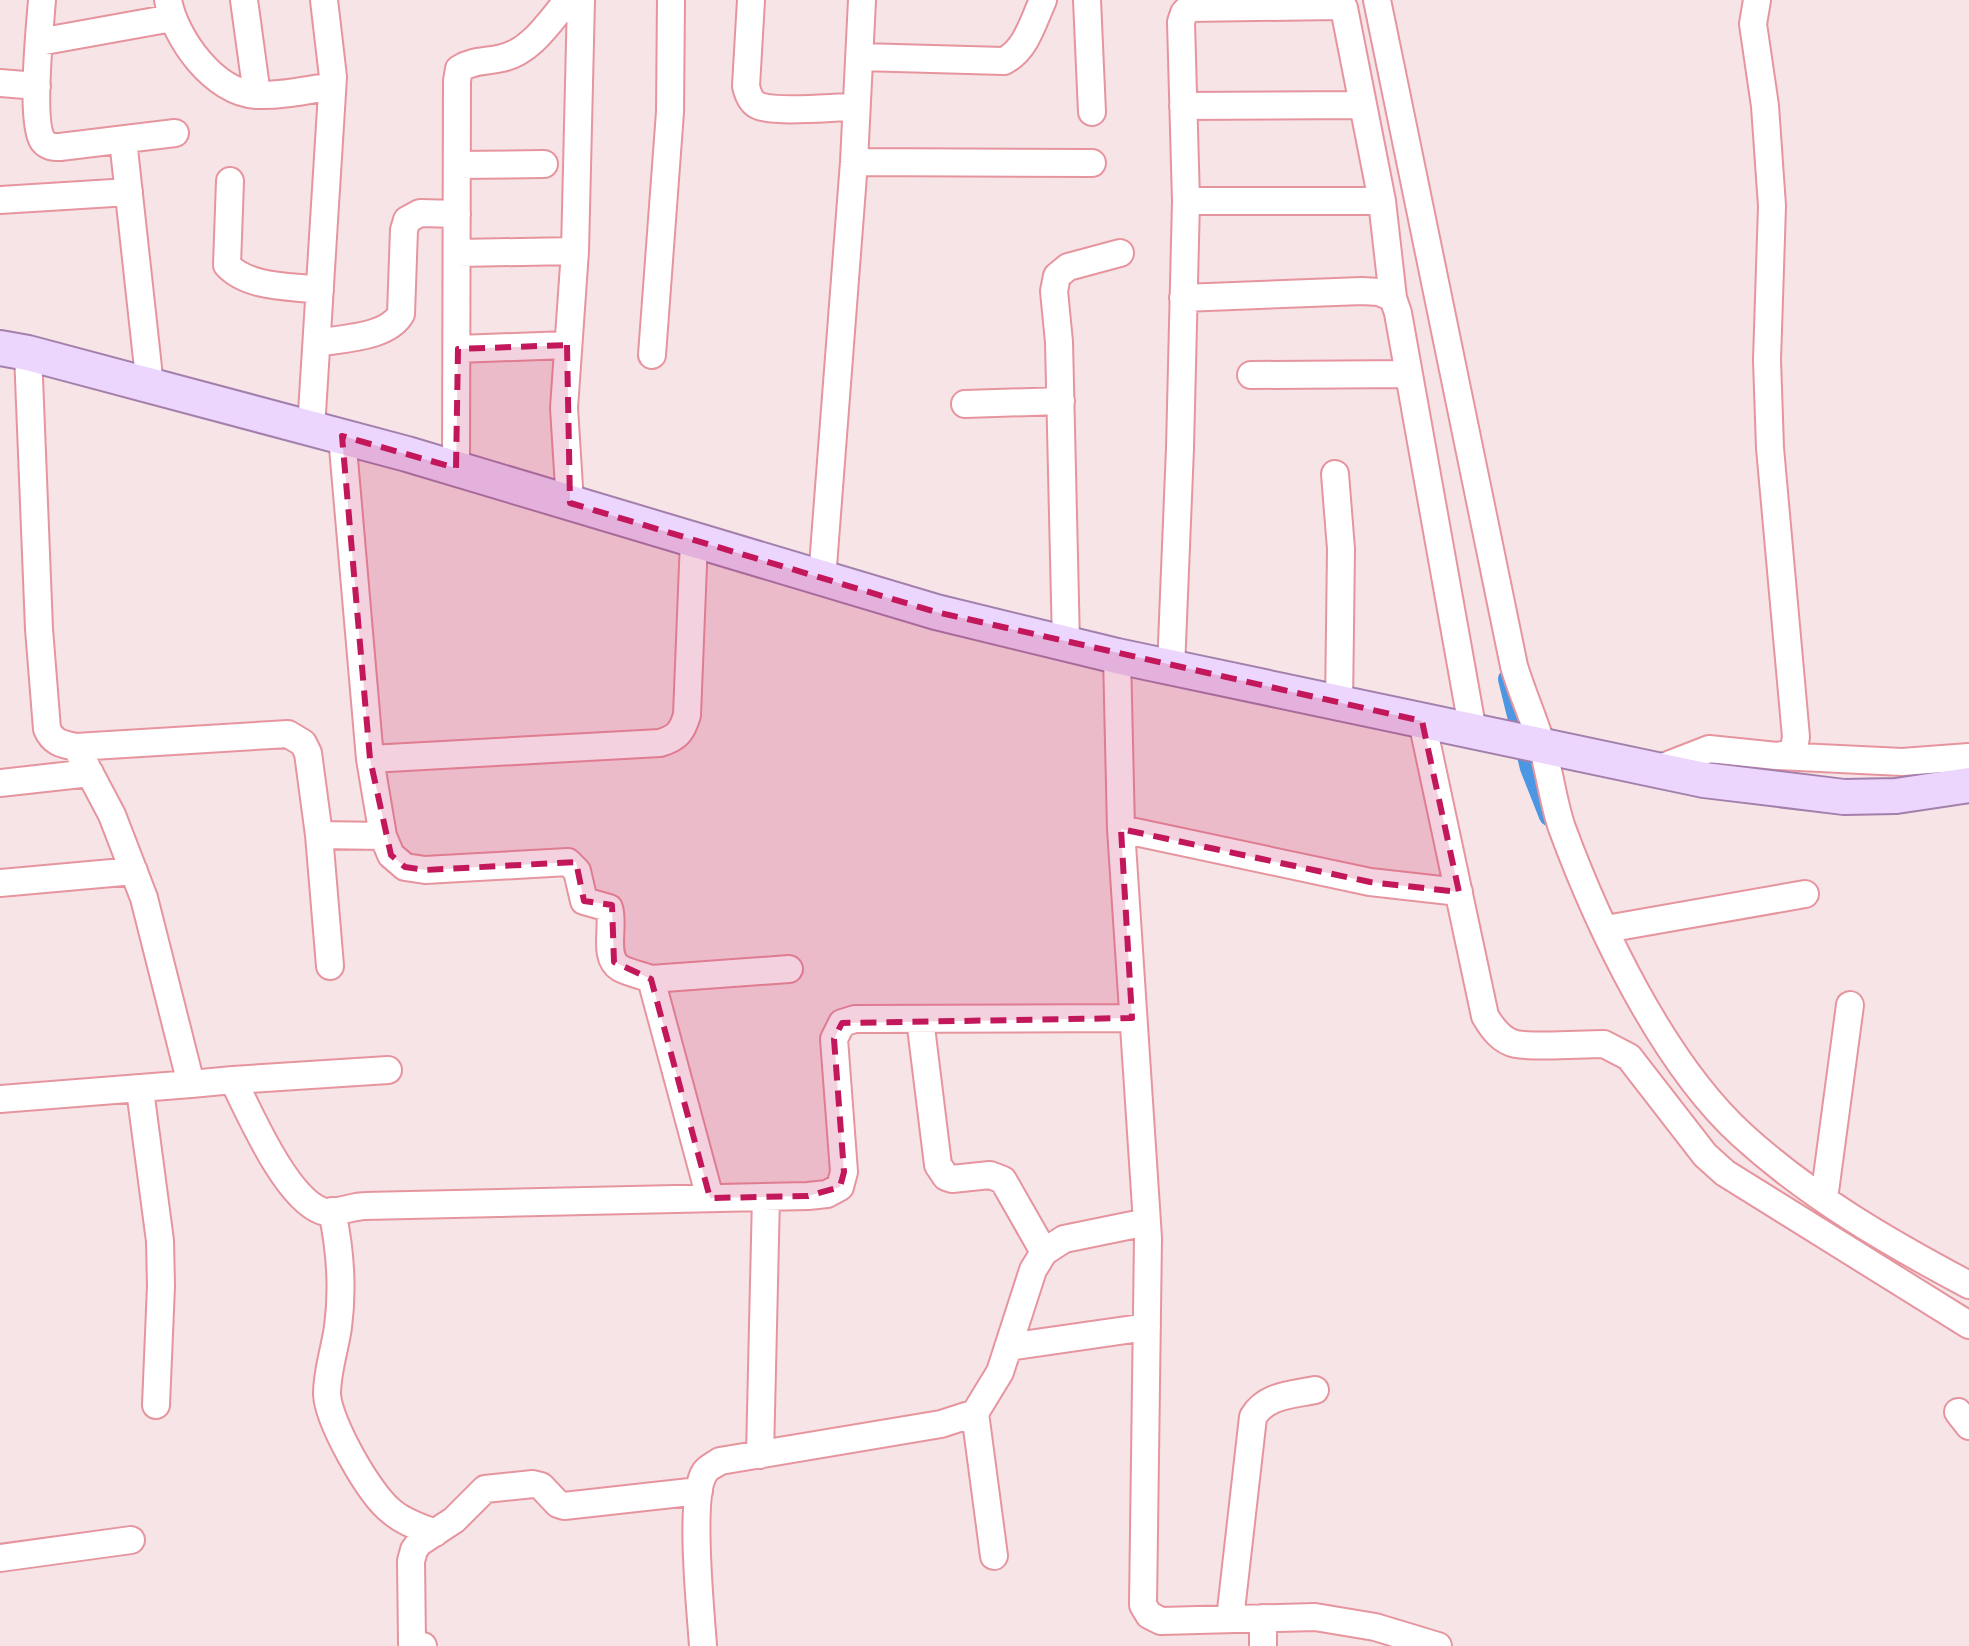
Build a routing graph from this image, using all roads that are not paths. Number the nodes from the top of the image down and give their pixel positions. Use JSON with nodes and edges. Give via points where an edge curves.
{"nodes":[{"id":1,"x":42,"y":0,"type":"edge"},
{"id":2,"x":244,"y":0,"type":"edge"},
{"id":3,"x":324,"y":0,"type":"edge"},
{"id":4,"x":568,"y":0,"type":"edge"},
{"id":5,"x":581,"y":0,"type":"edge"},
{"id":6,"x":671,"y":0,"type":"edge"},
{"id":7,"x":751,"y":0,"type":"edge"},
{"id":8,"x":862,"y":0,"type":"edge"},
{"id":9,"x":1043,"y":0,"type":"edge"},
{"id":10,"x":1087,"y":0,"type":"edge"},
{"id":11,"x":1377,"y":0,"type":"edge"},
{"id":12,"x":1757,"y":0,"type":"edge"},
{"id":13,"x":1265,"y":4,"type":"edge"},
{"id":14,"x":170,"y":9,"type":"edge"},
{"id":15,"x":39,"y":42,"type":"junction"},
{"id":16,"x":860,"y":57,"type":"junction"},
{"id":17,"x":0,"y":83,"type":"edge"},
{"id":18,"x":37,"y":86,"type":"junction"},
{"id":19,"x":332,"y":86,"type":"junction"},
{"id":20,"x":257,"y":95,"type":"junction"},
{"id":21,"x":1362,"y":105,"type":"junction"},
{"id":22,"x":1183,"y":106,"type":"junction"},
{"id":23,"x":855,"y":107,"type":"junction"},
{"id":24,"x":1092,"y":112,"type":"dead end"},
{"id":25,"x":175,"y":133,"type":"dead end"},
{"id":26,"x":123,"y":140,"type":"junction"},
{"id":27,"x":854,"y":162,"type":"junction"},
{"id":28,"x":1092,"y":163,"type":"dead end"},
{"id":29,"x":544,"y":164,"type":"dead end"},
{"id":30,"x":457,"y":165,"type":"junction"},
{"id":31,"x":230,"y":181,"type":"dead end"},
{"id":32,"x":129,"y":192,"type":"junction"},
{"id":33,"x":0,"y":200,"type":"edge"},
{"id":34,"x":1186,"y":201,"type":"junction"},
{"id":35,"x":1382,"y":201,"type":"junction"},
{"id":36,"x":457,"y":214,"type":"junction"},
{"id":37,"x":575,"y":251,"type":"junction"},
{"id":38,"x":457,"y":253,"type":"junction"},
{"id":39,"x":1120,"y":253,"type":"dead end"},
{"id":40,"x":320,"y":290,"type":"junction"},
{"id":41,"x":1183,"y":298,"type":"junction"},
{"id":42,"x":1393,"y":298,"type":"junction"},
{"id":43,"x":317,"y":343,"type":"junction"},
{"id":44,"x":567,"y":345,"type":"junction"},
{"id":45,"x":458,"y":349,"type":"junction"},
{"id":46,"x":14,"y":350,"type":"edge"},
{"id":47,"x":652,"y":355,"type":"dead end"},
{"id":48,"x":1409,"y":374,"type":"junction"},
{"id":49,"x":1251,"y":375,"type":"dead end"},
{"id":50,"x":150,"y":386,"type":"junction"},
{"id":51,"x":1061,"y":401,"type":"junction"},
{"id":52,"x":965,"y":404,"type":"dead end"},
{"id":53,"x":327,"y":432,"type":"junction"},
{"id":54,"x":456,"y":468,"type":"junction"},
{"id":55,"x":1335,"y":474,"type":"dead end"},
{"id":56,"x":570,"y":503,"type":"junction"},
{"id":57,"x":694,"y":540,"type":"junction"},
{"id":58,"x":822,"y":579,"type":"junction"},
{"id":59,"x":1066,"y":644,"type":"junction"},
{"id":60,"x":1117,"y":656,"type":"junction"},
{"id":61,"x":1171,"y":668,"type":"junction"},
{"id":62,"x":1339,"y":705,"type":"junction"},
{"id":63,"x":1422,"y":721,"type":"junction"},
{"id":64,"x":1485,"y":734,"type":"junction"},
{"id":65,"x":1537,"y":745,"type":"junction"},
{"id":66,"x":76,"y":747,"type":"junction"},
{"id":67,"x":1777,"y":756,"type":"junction"},
{"id":68,"x":1969,"y":757,"type":"edge"},
{"id":69,"x":370,"y":759,"type":"junction"},
{"id":70,"x":1655,"y":770,"type":"junction"},
{"id":71,"x":90,"y":773,"type":"junction"},
{"id":72,"x":0,"y":783,"type":"edge"},
{"id":73,"x":1969,"y":785,"type":"edge"},
{"id":74,"x":1121,"y":829,"type":"junction"},
{"id":75,"x":319,"y":835,"type":"junction"},
{"id":76,"x":383,"y":836,"type":"junction"},
{"id":77,"x":134,"y":871,"type":"junction"},
{"id":78,"x":0,"y":883,"type":"edge"},
{"id":79,"x":1459,"y":892,"type":"junction"},
{"id":80,"x":1805,"y":894,"type":"dead end"},
{"id":81,"x":1606,"y":929,"type":"junction"},
{"id":82,"x":330,"y":966,"type":"dead end"},
{"id":83,"x":789,"y":969,"type":"dead end"},
{"id":84,"x":651,"y":979,"type":"junction"},
{"id":85,"x":1850,"y":1005,"type":"dead end"},
{"id":86,"x":1132,"y":1018,"type":"junction"},
{"id":87,"x":920,"y":1019,"type":"junction"},
{"id":88,"x":388,"y":1070,"type":"dead end"},
{"id":89,"x":233,"y":1080,"type":"junction"},
{"id":90,"x":191,"y":1084,"type":"junction"},
{"id":91,"x":140,"y":1090,"type":"junction"},
{"id":92,"x":0,"y":1099,"type":"edge"},
{"id":93,"x":766,"y":1197,"type":"junction"},
{"id":94,"x":710,"y":1198,"type":"junction"},
{"id":95,"x":1824,"y":1199,"type":"junction"},
{"id":96,"x":332,"y":1211,"type":"junction"},
{"id":97,"x":1147,"y":1222,"type":"junction"},
{"id":98,"x":1044,"y":1252,"type":"junction"},
{"id":99,"x":1969,"y":1285,"type":"edge"},
{"id":100,"x":1969,"y":1325,"type":"edge"},
{"id":101,"x":1147,"y":1327,"type":"junction"},
{"id":102,"x":1008,"y":1347,"type":"junction"},
{"id":103,"x":1315,"y":1390,"type":"dead end"},
{"id":104,"x":156,"y":1405,"type":"dead end"},
{"id":105,"x":975,"y":1413,"type":"junction"},
{"id":106,"x":760,"y":1455,"type":"junction"},
{"id":107,"x":699,"y":1491,"type":"junction"},
{"id":108,"x":435,"y":1533,"type":"junction"},
{"id":109,"x":131,"y":1540,"type":"dead end"},
{"id":110,"x":994,"y":1556,"type":"dead end"},
{"id":111,"x":0,"y":1558,"type":"edge"},
{"id":112,"x":1263,"y":1618,"type":"junction"},
{"id":113,"x":1230,"y":1619,"type":"junction"},
{"id":114,"x":414,"y":1645,"type":"edge"},
{"id":115,"x":703,"y":1646,"type":"edge"},
{"id":116,"x":1263,"y":1646,"type":"edge"},
{"id":117,"x":1438,"y":1646,"type":"edge"}],
"edges":[{"from":1,"to":15,"type":"street"},
{"from":2,"to":20,"type":"street"},
{"from":3,"to":19,"type":"street"},
{"from":4,"to":30,"type":"street","via":[[516,53],[459,69]]},
{"from":5,"to":37,"type":"street"},
{"from":6,"to":47,"type":"street","via":[[670,112]]},
{"from":7,"to":23,"type":"street","via":[[746,86],[757,106]]},
{"from":8,"to":16,"type":"street"},
{"from":9,"to":16,"type":"street","via":[[1021,47],[1004,61]]},
{"from":10,"to":24,"type":"street"},
{"from":11,"to":65,"type":"street","via":[[1514,666]]},
{"from":12,"to":67,"type":"street","via":[[1753,24],[1772,206],[1770,448],[1796,737],[1788,754]]},
{"from":13,"to":21,"type":"street","via":[[1344,8]]},
{"from":13,"to":22,"type":"street","via":[[1196,6],[1184,13]]},
{"from":14,"to":15,"type":"street"},
{"from":14,"to":20,"type":"street","via":[[191,52],[206,68],[237,90]]},
{"from":15,"to":18,"type":"street"},
{"from":16,"to":23,"type":"street"},
{"from":17,"to":18,"type":"street"},
{"from":18,"to":26,"type":"street","via":[[40,134],[48,146]]},
{"from":19,"to":20,"type":"street"},
{"from":19,"to":40,"type":"street"},
{"from":21,"to":22,"type":"street"},
{"from":21,"to":35,"type":"street"},
{"from":22,"to":34,"type":"street"},
{"from":23,"to":27,"type":"street"},
{"from":25,"to":26,"type":"street"},
{"from":26,"to":32,"type":"street"},
{"from":27,"to":28,"type":"street"},
{"from":27,"to":58,"type":"street"},
{"from":29,"to":30,"type":"street"},
{"from":30,"to":36,"type":"street"},
{"from":31,"to":40,"type":"street","via":[[227,265],[247,279]]},
{"from":32,"to":33,"type":"street"},
{"from":32,"to":50,"type":"street"},
{"from":34,"to":35,"type":"street"},
{"from":34,"to":41,"type":"street"},
{"from":35,"to":42,"type":"street"},
{"from":36,"to":38,"type":"street"},
{"from":36,"to":43,"type":"street","via":[[420,213],[407,220],[401,314],[396,321]]},
{"from":37,"to":38,"type":"street"},
{"from":37,"to":44,"type":"street"},
{"from":38,"to":45,"type":"street"},
{"from":39,"to":51,"type":"street","via":[[1068,267],[1057,276]]},
{"from":40,"to":43,"type":"street"},
{"from":41,"to":42,"type":"street","via":[[1362,291]]},
{"from":41,"to":61,"type":"street"},
{"from":42,"to":48,"type":"street"},
{"from":43,"to":53,"type":"street"},
{"from":44,"to":45,"type":"street"},
{"from":44,"to":56,"type":"street","via":[[564,408]]},
{"from":45,"to":54,"type":"street"},
{"from":46,"to":50,"type":"main road"},
{"from":46,"to":66,"type":"street","via":[[47,729],[58,743]]},
{"from":48,"to":49,"type":"street"},
{"from":48,"to":64,"type":"street"},
{"from":50,"to":53,"type":"main road"},
{"from":51,"to":52,"type":"street"},
{"from":51,"to":59,"type":"street"},
{"from":53,"to":54,"type":"main road"},
{"from":53,"to":69,"type":"street"},
{"from":54,"to":56,"type":"main road"},
{"from":55,"to":62,"type":"street","via":[[1341,549]]},
{"from":56,"to":57,"type":"main road"},
{"from":57,"to":58,"type":"main road"},
{"from":57,"to":69,"type":"street","via":[[687,715],[675,739]]},
{"from":58,"to":59,"type":"main road"},
{"from":59,"to":60,"type":"main road"},
{"from":60,"to":61,"type":"main road"},
{"from":60,"to":74,"type":"street"},
{"from":61,"to":62,"type":"main road"},
{"from":62,"to":63,"type":"main road"},
{"from":63,"to":64,"type":"main road"},
{"from":63,"to":79,"type":"street"},
{"from":64,"to":65,"type":"main road"},
{"from":65,"to":70,"type":"main road"},
{"from":65,"to":81,"type":"street","via":[[1562,827]]},
{"from":66,"to":71,"type":"street"},
{"from":66,"to":75,"type":"street","via":[[297,737],[308,753]]},
{"from":67,"to":68,"type":"street","via":[[1902,762]]},
{"from":67,"to":70,"type":"street","via":[[1709,749]]},
{"from":69,"to":76,"type":"street"},
{"from":70,"to":73,"type":"main road","via":[[1844,797]]},
{"from":71,"to":72,"type":"street"},
{"from":71,"to":77,"type":"street"},
{"from":74,"to":79,"type":"street","via":[[1345,878]]},
{"from":74,"to":86,"type":"street"},
{"from":75,"to":76,"type":"street"},
{"from":75,"to":82,"type":"street"},
{"from":76,"to":84,"type":"street","via":[[391,855],[405,867],[425,870],[568,862],[577,871],[584,901],[609,908],[614,962]]},
{"from":77,"to":78,"type":"street"},
{"from":77,"to":90,"type":"street"},
{"from":79,"to":100,"type":"street","via":[[1485,1016],[1501,1037],[1515,1044],[1616,1048],[1725,1173]]},
{"from":80,"to":81,"type":"street"},
{"from":81,"to":95,"type":"street","via":[[1652,1017],[1693,1080],[1777,1164]]},
{"from":83,"to":84,"type":"street"},
{"from":84,"to":94,"type":"street"},
{"from":85,"to":95,"type":"street"},
{"from":86,"to":87,"type":"street"},
{"from":86,"to":97,"type":"street"},
{"from":87,"to":93,"type":"street","via":[[842,1023],[834,1039],[844,1172],[840,1187],[827,1194]]},
{"from":87,"to":98,"type":"street","via":[[941,1171],[952,1179],[990,1175],[1003,1180]]},
{"from":88,"to":89,"type":"street"},
{"from":89,"to":90,"type":"street"},
{"from":89,"to":96,"type":"street","via":[[284,1177],[320,1210]]},
{"from":90,"to":91,"type":"street"},
{"from":91,"to":92,"type":"street"},
{"from":91,"to":104,"type":"street","via":[[160,1241]]},
{"from":93,"to":94,"type":"street"},
{"from":93,"to":106,"type":"street"},
{"from":94,"to":96,"type":"street"},
{"from":95,"to":99,"type":"street","via":[[1881,1238]]},
{"from":96,"to":108,"type":"street","via":[[340,1252],[339,1316],[327,1396],[332,1415],[343,1442],[388,1509]]},
{"from":97,"to":98,"type":"street","via":[[1064,1239]]},
{"from":97,"to":101,"type":"street"},
{"from":98,"to":102,"type":"street"},
{"from":101,"to":102,"type":"street"},
{"from":101,"to":113,"type":"street","via":[[1143,1605],[1161,1621]]},
{"from":102,"to":105,"type":"street","via":[[1000,1372]]},
{"from":103,"to":113,"type":"street","via":[[1272,1399],[1253,1417]]},
{"from":105,"to":106,"type":"street","via":[[941,1424]]},
{"from":105,"to":110,"type":"street"},
{"from":106,"to":107,"type":"street","via":[[720,1461],[705,1472]]},
{"from":107,"to":108,"type":"street","via":[[564,1506],[541,1486],[499,1486],[485,1489]]},
{"from":107,"to":115,"type":"street"},
{"from":108,"to":114,"type":"street","via":[[419,1543],[411,1561]]},
{"from":109,"to":111,"type":"street"},
{"from":112,"to":113,"type":"street"},
{"from":112,"to":116,"type":"street"},
{"from":112,"to":117,"type":"street","via":[[1344,1621]]}]}
